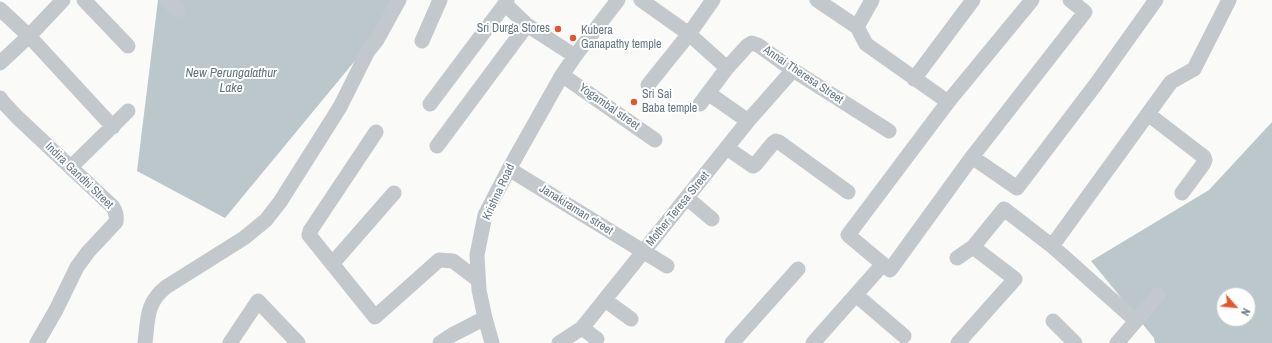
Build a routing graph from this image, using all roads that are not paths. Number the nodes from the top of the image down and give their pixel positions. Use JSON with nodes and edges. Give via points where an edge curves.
{"nodes":[{"id":1,"x":63,"y":0,"type":"edge"},
{"id":2,"x":84,"y":0,"type":"edge"},
{"id":3,"x":167,"y":0,"type":"edge"},
{"id":4,"x":399,"y":0,"type":"edge"},
{"id":5,"x":440,"y":0,"type":"edge"},
{"id":6,"x":618,"y":0,"type":"edge"},
{"id":7,"x":641,"y":0,"type":"edge"},
{"id":8,"x":713,"y":0,"type":"edge"},
{"id":9,"x":817,"y":0,"type":"edge"},
{"id":10,"x":872,"y":0,"type":"edge"},
{"id":11,"x":973,"y":0,"type":"edge"},
{"id":12,"x":1032,"y":0,"type":"edge"},
{"id":13,"x":1156,"y":0,"type":"edge"},
{"id":14,"x":1228,"y":0,"type":"edge"},
{"id":15,"x":1074,"y":1,"type":"edge"},
{"id":16,"x":506,"y":2,"type":"edge"},
{"id":17,"x":0,"y":9,"type":"edge"},
{"id":18,"x":178,"y":10,"type":"dead end"},
{"id":19,"x":527,"y":25,"type":"junction"},
{"id":20,"x":857,"y":27,"type":"junction"},
{"id":21,"x":689,"y":34,"type":"junction"},
{"id":22,"x":28,"y":36,"type":"junction"},
{"id":23,"x":422,"y":41,"type":"dead end"},
{"id":24,"x":128,"y":46,"type":"dead end"},
{"id":25,"x":575,"y":56,"type":"junction"},
{"id":26,"x":0,"y":64,"type":"edge"},
{"id":27,"x":727,"y":68,"type":"junction"},
{"id":28,"x":792,"y":70,"type":"junction"},
{"id":29,"x":562,"y":75,"type":"junction"},
{"id":30,"x":914,"y":79,"type":"junction"},
{"id":31,"x":648,"y":85,"type":"dead end"},
{"id":32,"x":0,"y":98,"type":"edge"},
{"id":33,"x":948,"y":102,"type":"junction"},
{"id":34,"x":430,"y":104,"type":"dead end"},
{"id":35,"x":128,"y":111,"type":"dead end"},
{"id":36,"x":1148,"y":114,"type":"junction"},
{"id":37,"x":748,"y":121,"type":"junction"},
{"id":38,"x":113,"y":127,"type":"junction"},
{"id":39,"x":889,"y":131,"type":"dead end"},
{"id":40,"x":376,"y":132,"type":"dead end"},
{"id":41,"x":655,"y":140,"type":"dead end"},
{"id":42,"x":437,"y":146,"type":"dead end"},
{"id":43,"x":726,"y":148,"type":"junction"},
{"id":44,"x":972,"y":157,"type":"junction"},
{"id":45,"x":71,"y":167,"type":"junction"},
{"id":46,"x":509,"y":169,"type":"junction"},
{"id":47,"x":848,"y":192,"type":"dead end"},
{"id":48,"x":1182,"y":193,"type":"dead end"},
{"id":49,"x":394,"y":194,"type":"dead end"},
{"id":50,"x":687,"y":198,"type":"junction"},
{"id":51,"x":712,"y":219,"type":"dead end"},
{"id":52,"x":1052,"y":246,"type":"junction"},
{"id":53,"x":973,"y":247,"type":"junction"},
{"id":54,"x":644,"y":252,"type":"junction"},
{"id":55,"x":957,"y":258,"type":"dead end"},
{"id":56,"x":332,"y":264,"type":"junction"},
{"id":57,"x":883,"y":264,"type":"junction"},
{"id":58,"x":667,"y":266,"type":"dead end"},
{"id":59,"x":798,"y":269,"type":"dead end"},
{"id":60,"x":478,"y":280,"type":"junction"},
{"id":61,"x":856,"y":295,"type":"junction"},
{"id":62,"x":1158,"y":295,"type":"dead end"},
{"id":63,"x":605,"y":300,"type":"junction"},
{"id":64,"x":485,"y":318,"type":"junction"},
{"id":65,"x":631,"y":320,"type":"dead end"},
{"id":66,"x":1053,"y":321,"type":"dead end"},
{"id":67,"x":1136,"y":321,"type":"junction"},
{"id":68,"x":582,"y":328,"type":"junction"},
{"id":69,"x":904,"y":336,"type":"dead end"},
{"id":70,"x":597,"y":339,"type":"dead end"},
{"id":71,"x":235,"y":341,"type":"edge"},
{"id":72,"x":37,"y":343,"type":"edge"},
{"id":73,"x":145,"y":343,"type":"edge"},
{"id":74,"x":298,"y":343,"type":"edge"},
{"id":75,"x":440,"y":343,"type":"edge"},
{"id":76,"x":492,"y":343,"type":"edge"},
{"id":77,"x":559,"y":343,"type":"edge"},
{"id":78,"x":732,"y":343,"type":"edge"},
{"id":79,"x":813,"y":343,"type":"edge"},
{"id":80,"x":958,"y":343,"type":"edge"},
{"id":81,"x":1075,"y":343,"type":"edge"},
{"id":82,"x":1117,"y":343,"type":"edge"}],
"edges":[{"from":1,"to":22,"type":"street"},
{"from":2,"to":24,"type":"street"},
{"from":3,"to":18,"type":"street"},
{"from":4,"to":73,"type":"street","via":[[340,106],[280,202],[266,220],[244,238],[158,293],[149,312]]},
{"from":5,"to":23,"type":"street"},
{"from":6,"to":25,"type":"street","name":"Krishna Road"},
{"from":7,"to":21,"type":"street"},
{"from":8,"to":21,"type":"street"},
{"from":9,"to":20,"type":"street"},
{"from":10,"to":20,"type":"street"},
{"from":11,"to":30,"type":"street"},
{"from":12,"to":33,"type":"street"},
{"from":13,"to":44,"type":"street","via":[[1017,188]]},
{"from":14,"to":36,"type":"street","via":[[1194,69],[1171,82]]},
{"from":15,"to":44,"type":"street","via":[[1086,12]]},
{"from":16,"to":19,"type":"street"},
{"from":16,"to":34,"type":"street"},
{"from":17,"to":22,"type":"street"},
{"from":19,"to":25,"type":"street"},
{"from":19,"to":42,"type":"street"},
{"from":20,"to":30,"type":"street","via":[[866,44]]},
{"from":21,"to":27,"type":"street"},
{"from":21,"to":31,"type":"street"},
{"from":22,"to":26,"type":"street"},
{"from":22,"to":38,"type":"street"},
{"from":25,"to":29,"type":"street","name":"Krishna Road"},
{"from":27,"to":28,"type":"street","name":"Annai Theresa Street","via":[[752,43]]},
{"from":27,"to":37,"type":"street","name":"Annai Theresa Street","via":[[704,98]]},
{"from":28,"to":37,"type":"street","name":"Mother Teresa Street"},
{"from":28,"to":39,"type":"street","name":"Annai Theresa Street"},
{"from":29,"to":41,"type":"street","name":"Yogambal street"},
{"from":29,"to":46,"type":"street","name":"Krishna Road"},
{"from":30,"to":33,"type":"street"},
{"from":32,"to":45,"type":"street","name":"Indira Gandhi Street"},
{"from":33,"to":57,"type":"street","via":[[848,235]]},
{"from":35,"to":38,"type":"street"},
{"from":36,"to":48,"type":"street","via":[[1204,156],[1204,164]]},
{"from":36,"to":52,"type":"street"},
{"from":37,"to":43,"type":"street","name":"Mother Teresa Street"},
{"from":38,"to":45,"type":"street"},
{"from":40,"to":56,"type":"street","via":[[310,230],[309,235]]},
{"from":43,"to":47,"type":"street","via":[[753,166],[773,143],[779,142]]},
{"from":43,"to":50,"type":"street","name":"Mother Teresa Street"},
{"from":44,"to":57,"type":"street","via":[[890,270]]},
{"from":45,"to":72,"type":"street","name":"Indira Gandhi Street","via":[[113,207],[117,217],[116,222],[77,267]]},
{"from":46,"to":54,"type":"street","name":"Janakiraman street"},
{"from":46,"to":60,"type":"street","name":"Krishna Road","via":[[485,215],[477,255]]},
{"from":49,"to":56,"type":"street"},
{"from":50,"to":51,"type":"street"},
{"from":50,"to":54,"type":"street","name":"Mother Teresa Street"},
{"from":52,"to":53,"type":"street","via":[[1004,209]]},
{"from":52,"to":67,"type":"street"},
{"from":53,"to":55,"type":"street"},
{"from":53,"to":80,"type":"street","via":[[1015,279]]},
{"from":54,"to":58,"type":"street","name":"Janakiraman street"},
{"from":54,"to":63,"type":"street","name":"Mother Teresa Street"},
{"from":56,"to":60,"type":"street","via":[[375,317],[439,260],[453,261]]},
{"from":57,"to":61,"type":"street"},
{"from":59,"to":78,"type":"street"},
{"from":60,"to":64,"type":"street","name":"Krishna Road"},
{"from":61,"to":69,"type":"street"},
{"from":61,"to":79,"type":"street"},
{"from":62,"to":67,"type":"street"},
{"from":63,"to":65,"type":"street"},
{"from":63,"to":68,"type":"street","name":"Mother Teresa Street"},
{"from":64,"to":75,"type":"street"},
{"from":64,"to":76,"type":"street","name":"Krishna Road"},
{"from":66,"to":81,"type":"street"},
{"from":67,"to":82,"type":"street"},
{"from":68,"to":70,"type":"street"},
{"from":68,"to":77,"type":"street","name":"Mother Teresa Street"},
{"from":71,"to":74,"type":"street","via":[[258,301]]}]}
